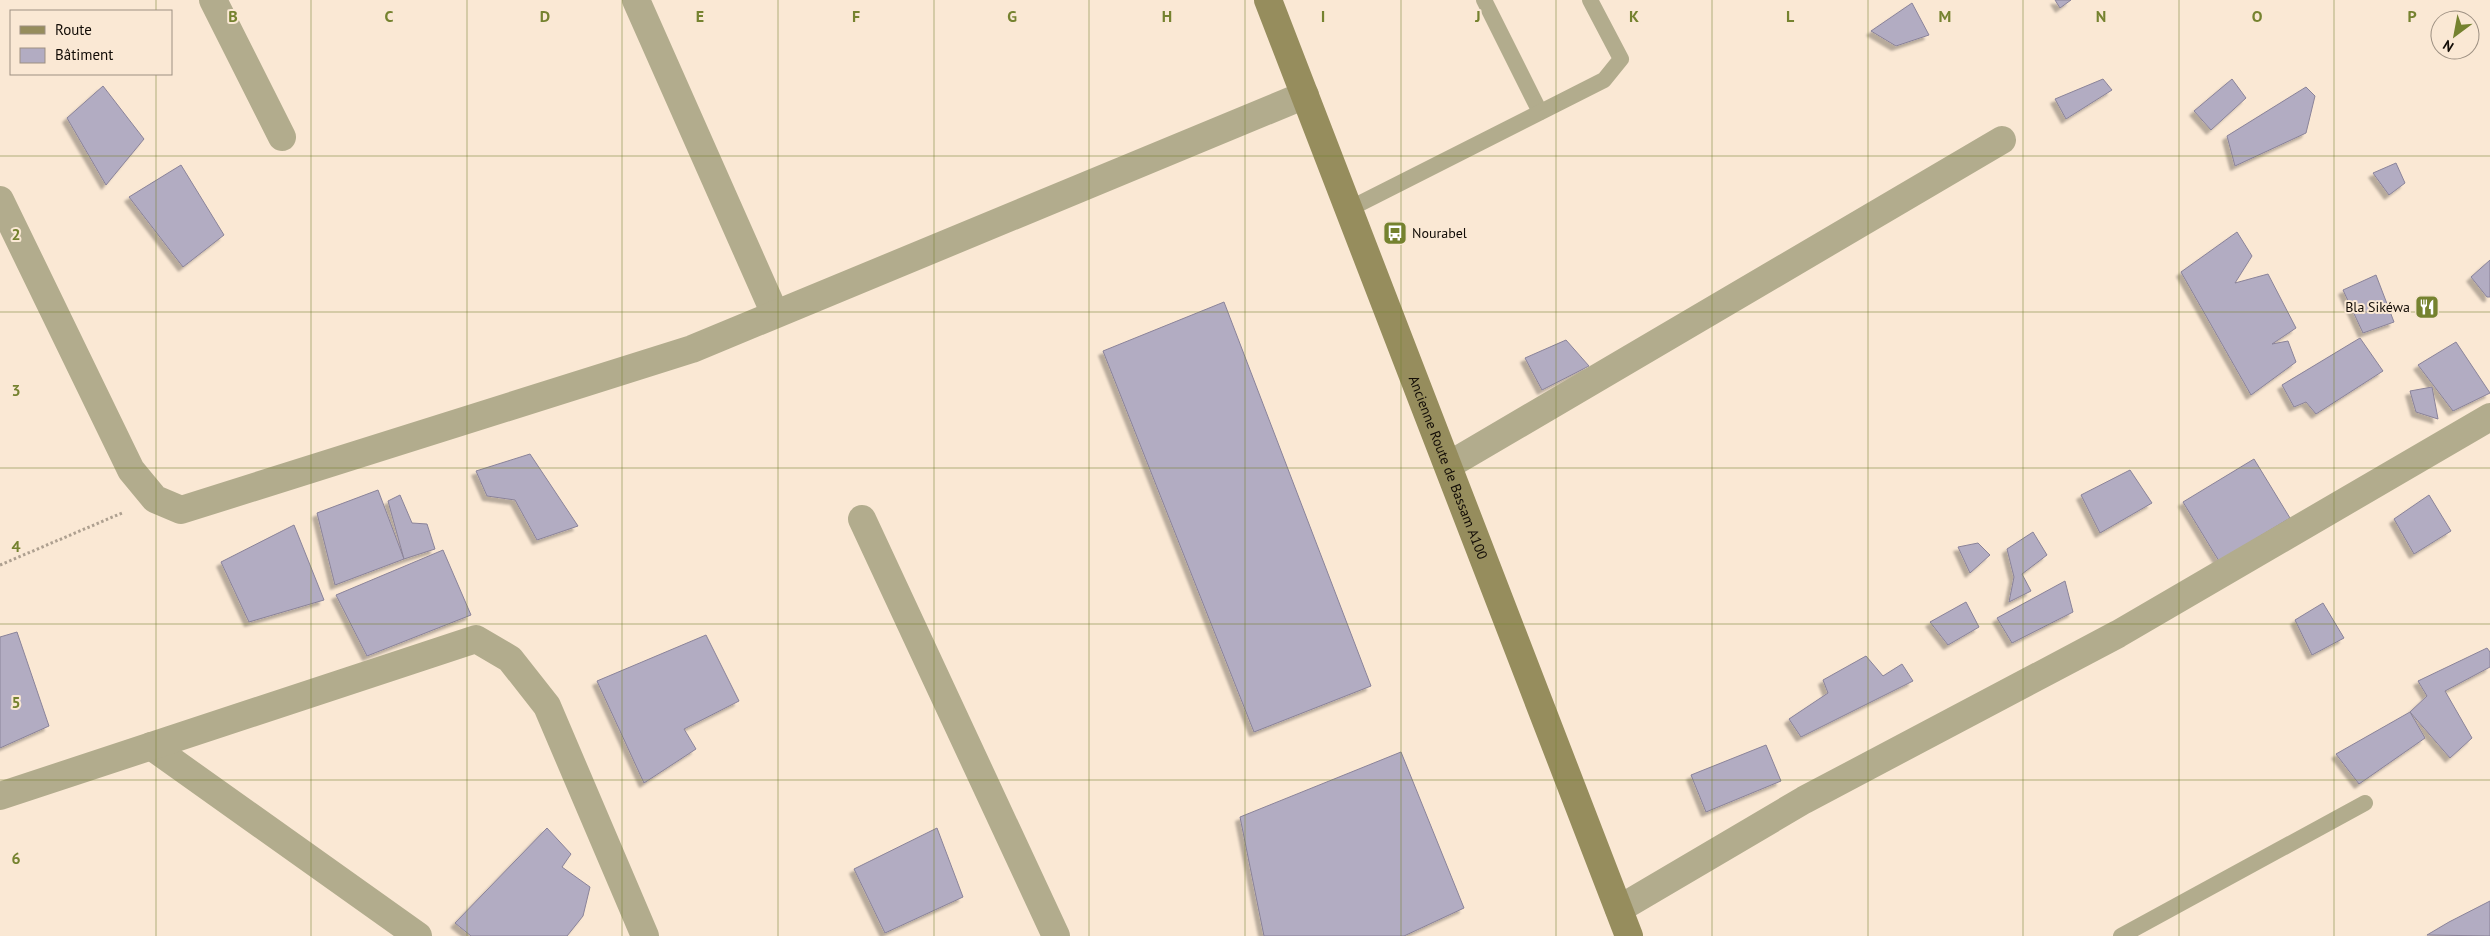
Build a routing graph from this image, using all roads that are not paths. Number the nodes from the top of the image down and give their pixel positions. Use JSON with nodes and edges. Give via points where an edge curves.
{"nodes":[{"id":1,"x":213,"y":0,"type":"edge"},
{"id":2,"x":636,"y":0,"type":"edge"},
{"id":3,"x":1268,"y":0,"type":"edge"},
{"id":4,"x":1484,"y":0,"type":"edge"},
{"id":5,"x":1590,"y":0,"type":"edge"},
{"id":6,"x":1305,"y":95,"type":"junction"},
{"id":7,"x":1540,"y":112,"type":"junction"},
{"id":8,"x":282,"y":137,"type":"dead end"},
{"id":9,"x":2002,"y":140,"type":"dead end"},
{"id":10,"x":0,"y":200,"type":"edge"},
{"id":11,"x":1349,"y":208,"type":"junction"},
{"id":12,"x":775,"y":314,"type":"junction"},
{"id":13,"x":2490,"y":417,"type":"edge"},
{"id":14,"x":1449,"y":465,"type":"junction"},
{"id":15,"x":862,"y":520,"type":"dead end"},
{"id":16,"x":151,"y":746,"type":"junction"},
{"id":17,"x":0,"y":796,"type":"edge"},
{"id":18,"x":2364,"y":803,"type":"dead end"},
{"id":19,"x":1619,"y":908,"type":"junction"},
{"id":20,"x":418,"y":936,"type":"edge"},
{"id":21,"x":645,"y":936,"type":"edge"},
{"id":22,"x":1056,"y":936,"type":"edge"},
{"id":23,"x":1629,"y":936,"type":"edge"},
{"id":24,"x":2120,"y":936,"type":"edge"}],
"edges":[{"from":1,"to":8,"type":"street"},
{"from":2,"to":12,"type":"street"},
{"from":3,"to":6,"type":"main road","name":"Ancienne Route de Bassam A100"},
{"from":4,"to":7,"type":"lane"},
{"from":5,"to":7,"type":"lane","via":[[1622,59],[1604,80]]},
{"from":6,"to":11,"type":"main road","name":"Ancienne Route de Bassam A100"},
{"from":6,"to":12,"type":"street"},
{"from":7,"to":11,"type":"lane"},
{"from":9,"to":14,"type":"street"},
{"from":10,"to":12,"type":"street","via":[[131,470],[155,499],[181,510],[692,348]]},
{"from":11,"to":14,"type":"main road","name":"Ancienne Route de Bassam A100"},
{"from":13,"to":19,"type":"street","via":[[2118,634],[1804,800]]},
{"from":14,"to":19,"type":"main road","name":"Ancienne Route de Bassam A100"},
{"from":15,"to":22,"type":"street"},
{"from":16,"to":17,"type":"street"},
{"from":16,"to":20,"type":"street"},
{"from":16,"to":21,"type":"street","via":[[476,639],[510,659],[547,706]]},
{"from":18,"to":24,"type":"lane"},
{"from":19,"to":23,"type":"main road","name":"Ancienne Route de Bassam A100"}]}
